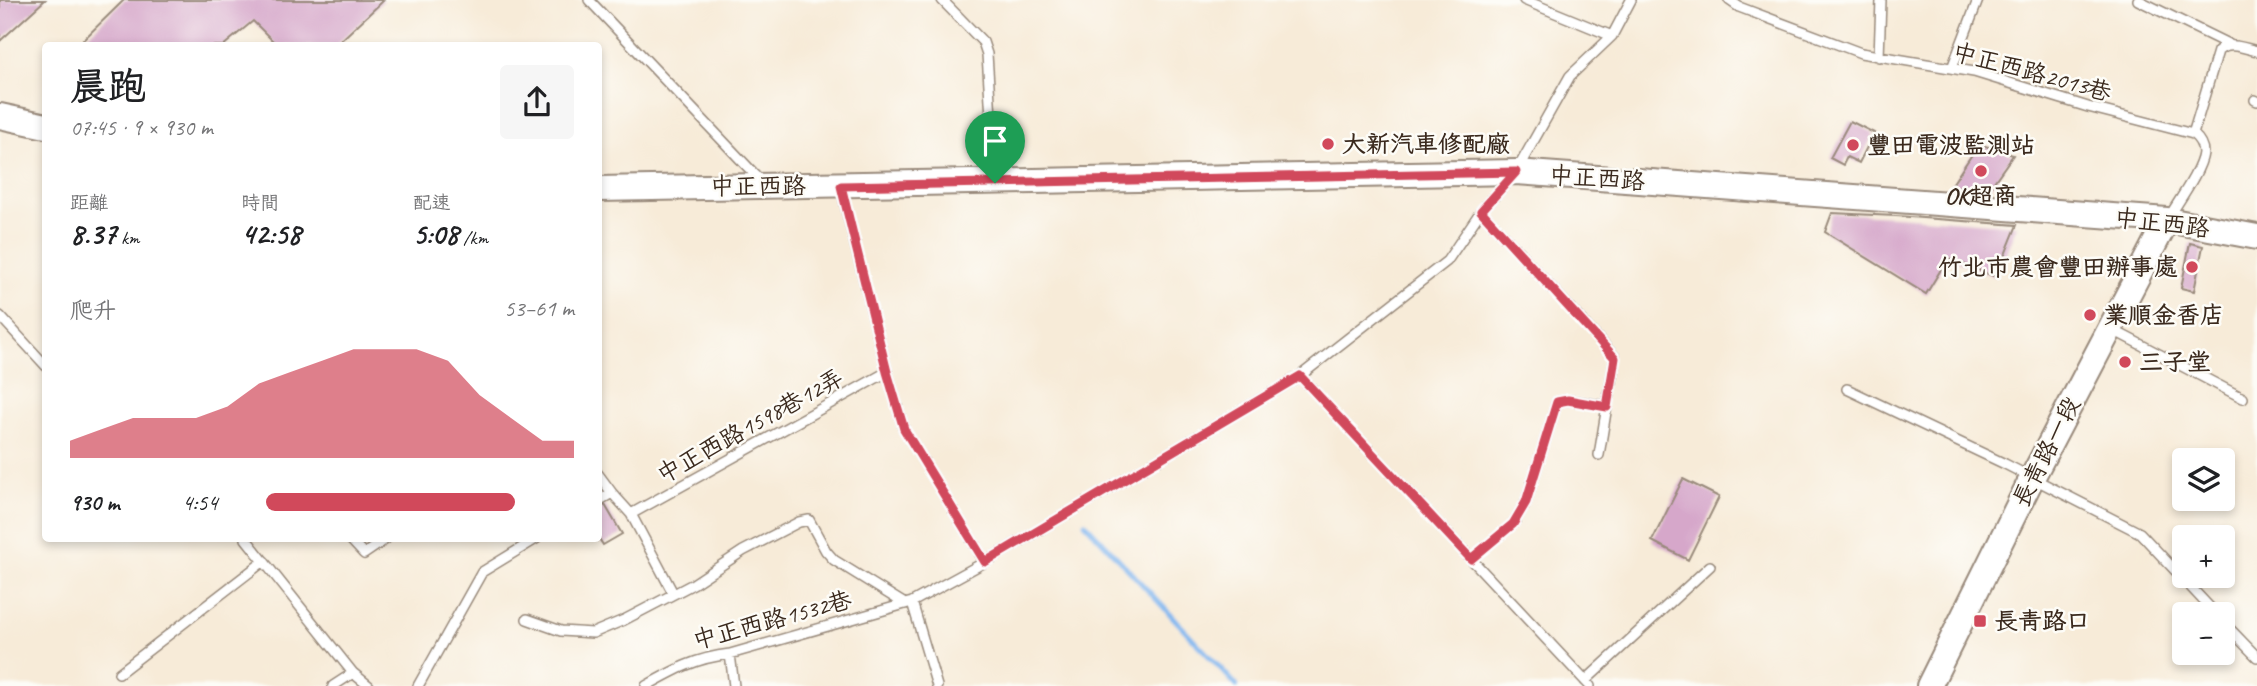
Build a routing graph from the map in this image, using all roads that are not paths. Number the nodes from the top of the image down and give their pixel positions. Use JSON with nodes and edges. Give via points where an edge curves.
{"nodes":[{"id":1,"x":589,"y":0,"type":"edge"},
{"id":2,"x":942,"y":0,"type":"edge"},
{"id":3,"x":1524,"y":0,"type":"edge"},
{"id":4,"x":1631,"y":0,"type":"edge"},
{"id":5,"x":1729,"y":0,"type":"edge"},
{"id":6,"x":1881,"y":0,"type":"edge"},
{"id":7,"x":1978,"y":0,"type":"edge"},
{"id":8,"x":2138,"y":0,"type":"edge"},
{"id":9,"x":1612,"y":36,"type":"junction"},
{"id":10,"x":2231,"y":45,"type":"junction"},
{"id":11,"x":2257,"y":51,"type":"edge"},
{"id":12,"x":1880,"y":57,"type":"junction"},
{"id":13,"x":1952,"y":68,"type":"junction"},
{"id":14,"x":0,"y":116,"type":"edge"},
{"id":15,"x":42,"y":125,"type":"edge"},
{"id":16,"x":2193,"y":134,"type":"junction"},
{"id":17,"x":1516,"y":172,"type":"junction"},
{"id":18,"x":995,"y":183,"type":"junction"},
{"id":19,"x":765,"y":185,"type":"junction"},
{"id":20,"x":841,"y":186,"type":"junction"},
{"id":21,"x":602,"y":189,"type":"edge"},
{"id":22,"x":1481,"y":211,"type":"junction"},
{"id":23,"x":2167,"y":220,"type":"junction"},
{"id":24,"x":2257,"y":237,"type":"edge"},
{"id":25,"x":0,"y":316,"type":"edge"},
{"id":26,"x":2110,"y":328,"type":"junction"},
{"id":27,"x":42,"y":362,"type":"edge"},
{"id":28,"x":887,"y":372,"type":"junction"},
{"id":29,"x":1300,"y":376,"type":"junction"},
{"id":30,"x":1847,"y":389,"type":"dead end"},
{"id":31,"x":2242,"y":398,"type":"dead end"},
{"id":32,"x":1607,"y":407,"type":"junction"},
{"id":33,"x":1599,"y":455,"type":"dead end"},
{"id":34,"x":2032,"y":478,"type":"junction"},
{"id":35,"x":602,"y":479,"type":"edge"},
{"id":36,"x":612,"y":493,"type":"junction"},
{"id":37,"x":602,"y":499,"type":"edge"},
{"id":38,"x":631,"y":514,"type":"junction"},
{"id":39,"x":248,"y":542,"type":"edge"},
{"id":40,"x":353,"y":542,"type":"edge"},
{"id":41,"x":382,"y":542,"type":"edge"},
{"id":42,"x":531,"y":542,"type":"edge"},
{"id":43,"x":1471,"y":559,"type":"junction"},
{"id":44,"x":264,"y":561,"type":"junction"},
{"id":45,"x":985,"y":562,"type":"junction"},
{"id":46,"x":1710,"y":566,"type":"dead end"},
{"id":47,"x":673,"y":593,"type":"junction"},
{"id":48,"x":2205,"y":602,"type":"edge"},
{"id":49,"x":908,"y":603,"type":"junction"},
{"id":50,"x":527,"y":619,"type":"dead end"},
{"id":51,"x":2235,"y":634,"type":"edge"},
{"id":52,"x":730,"y":654,"type":"junction"},
{"id":53,"x":2257,"y":657,"type":"edge"},
{"id":54,"x":119,"y":673,"type":"dead end"},
{"id":55,"x":353,"y":673,"type":"junction"},
{"id":56,"x":1588,"y":684,"type":"edge"},
{"id":57,"x":333,"y":686,"type":"edge"},
{"id":58,"x":369,"y":686,"type":"edge"},
{"id":59,"x":418,"y":686,"type":"edge"},
{"id":60,"x":646,"y":686,"type":"edge"},
{"id":61,"x":734,"y":686,"type":"edge"},
{"id":62,"x":937,"y":686,"type":"edge"},
{"id":63,"x":1928,"y":686,"type":"edge"}],
"edges":[{"from":1,"to":19,"type":"lane"},
{"from":2,"to":18,"type":"lane","via":[[983,42],[987,54]]},
{"from":3,"to":9,"type":"lane"},
{"from":4,"to":9,"type":"lane","name":"中正西路1532巷"},
{"from":5,"to":12,"type":"lane","name":"中正西路2013巷","via":[[1861,54]]},
{"from":6,"to":12,"type":"lane"},
{"from":7,"to":13,"type":"lane"},
{"from":8,"to":10,"type":"lane"},
{"from":9,"to":17,"type":"lane","name":"中正西路1532巷","via":[[1570,76]]},
{"from":10,"to":11,"type":"lane"},
{"from":10,"to":16,"type":"lane","via":[[2218,51]]},
{"from":12,"to":13,"type":"lane","name":"中正西路2013巷"},
{"from":13,"to":16,"type":"lane","name":"中正西路2013巷"},
{"from":14,"to":15,"type":"main road"},
{"from":16,"to":23,"type":"lane","via":[[2200,139],[2200,164]]},
{"from":17,"to":18,"type":"main road","name":"中正西路"},
{"from":17,"to":22,"type":"lane","name":"中正西路1532巷"},
{"from":17,"to":23,"type":"main road","name":"中正西路"},
{"from":18,"to":20,"type":"main road","name":"中正西路"},
{"from":19,"to":20,"type":"main road","name":"中正西路"},
{"from":19,"to":21,"type":"main road","name":"中正西路"},
{"from":20,"to":28,"type":"lane"},
{"from":22,"to":29,"type":"lane","name":"中正西路1532巷","via":[[1447,261]]},
{"from":22,"to":32,"type":"lane","via":[[1615,358]]},
{"from":23,"to":24,"type":"main road","name":"中正西路"},
{"from":23,"to":26,"type":"main road","name":"長青路一段"},
{"from":25,"to":27,"type":"lane"},
{"from":26,"to":31,"type":"lane"},
{"from":26,"to":34,"type":"main road","name":"長青路一段"},
{"from":28,"to":38,"type":"lane","name":"中正西路1598巷12弄"},
{"from":28,"to":45,"type":"lane","via":[[904,429]]},
{"from":29,"to":43,"type":"lane"},
{"from":29,"to":45,"type":"lane","name":"中正西路1532巷"},
{"from":30,"to":34,"type":"lane"},
{"from":32,"to":33,"type":"lane"},
{"from":32,"to":43,"type":"lane","via":[[1557,402],[1526,502],[1513,524]]},
{"from":34,"to":48,"type":"lane","via":[[2140,533]]},
{"from":34,"to":63,"type":"main road","name":"長青路一段"},
{"from":35,"to":36,"type":"lane"},
{"from":36,"to":37,"type":"lane"},
{"from":36,"to":38,"type":"lane"},
{"from":38,"to":47,"type":"lane"},
{"from":39,"to":44,"type":"lane"},
{"from":40,"to":41,"type":"lane","via":[[364,554]]},
{"from":42,"to":59,"type":"lane","via":[[482,572]]},
{"from":43,"to":56,"type":"lane"},
{"from":44,"to":54,"type":"lane"},
{"from":44,"to":55,"type":"lane"},
{"from":45,"to":49,"type":"lane","name":"中正西路1532巷"},
{"from":46,"to":56,"type":"lane"},
{"from":47,"to":49,"type":"lane","via":[[743,551],[809,520],[835,559]]},
{"from":47,"to":50,"type":"lane","via":[[593,633],[561,631]]},
{"from":49,"to":52,"type":"lane","name":"中正西路1532巷"},
{"from":49,"to":62,"type":"lane"},
{"from":51,"to":53,"type":"lane"},
{"from":52,"to":60,"type":"lane","name":"中正西路1532巷","via":[[706,656]]},
{"from":52,"to":61,"type":"lane"},
{"from":55,"to":57,"type":"lane"},
{"from":55,"to":58,"type":"lane"}]}
